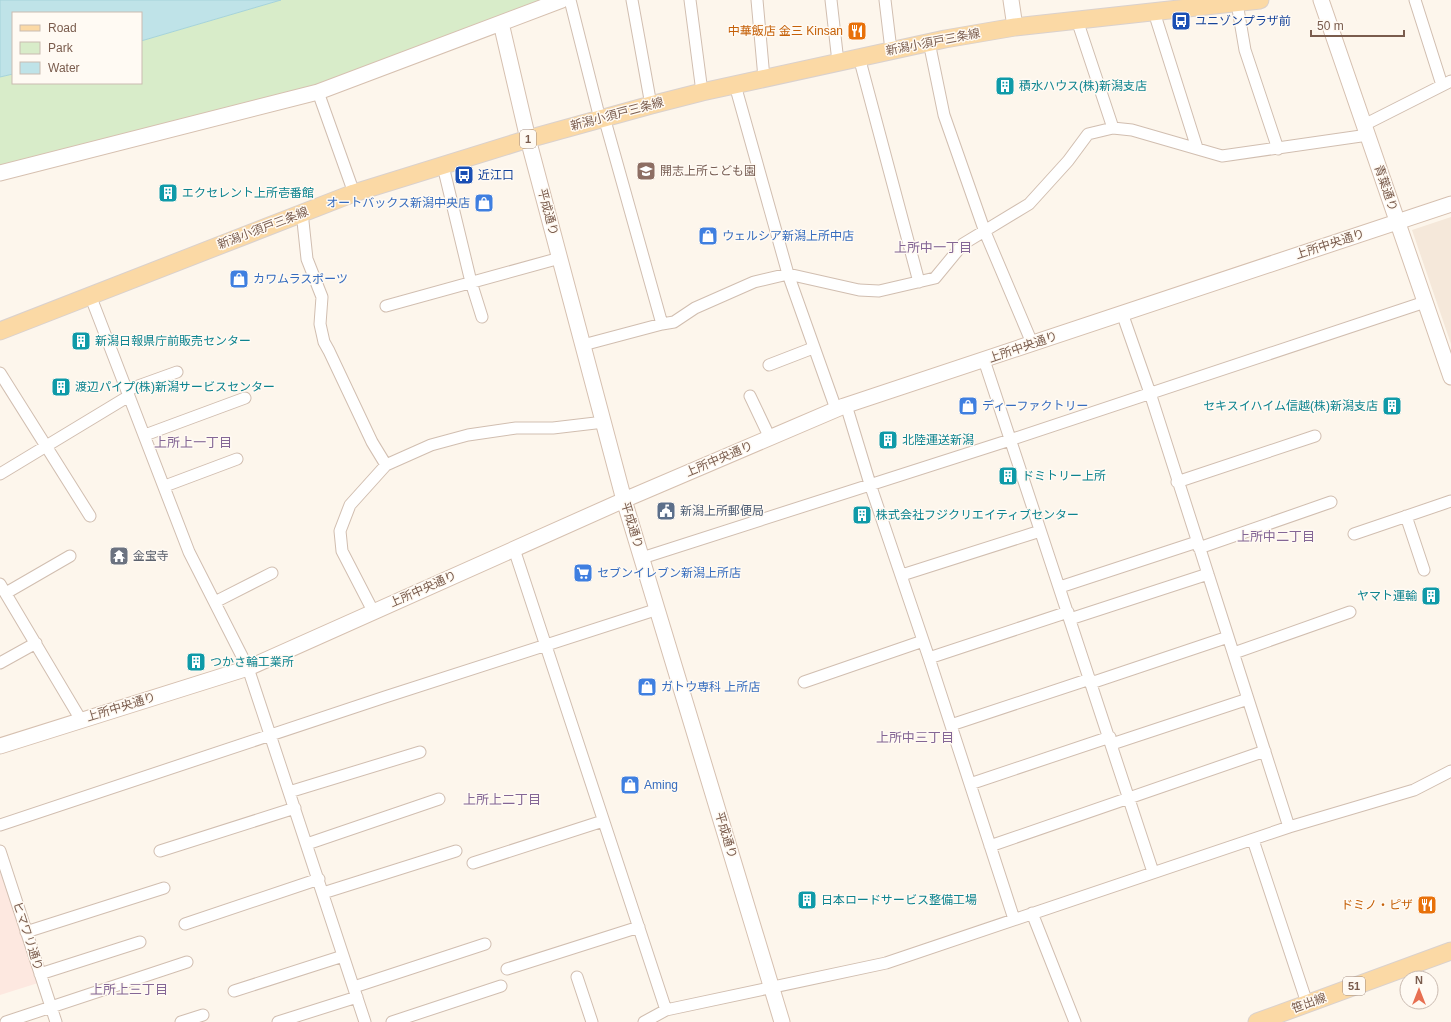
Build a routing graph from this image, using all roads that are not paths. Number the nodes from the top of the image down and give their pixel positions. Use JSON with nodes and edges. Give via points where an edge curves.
{"nodes":[{"id":1,"x":562,"y":0,"type":"edge"},
{"id":2,"x":570,"y":0,"type":"edge"},
{"id":3,"x":632,"y":0,"type":"edge"},
{"id":4,"x":690,"y":0,"type":"edge"},
{"id":5,"x":757,"y":0,"type":"edge"},
{"id":6,"x":831,"y":0,"type":"edge"},
{"id":7,"x":885,"y":0,"type":"edge"},
{"id":8,"x":1011,"y":0,"type":"edge"},
{"id":9,"x":1260,"y":0,"type":"edge"},
{"id":10,"x":1322,"y":0,"type":"edge"},
{"id":11,"x":1415,"y":0,"type":"edge"},
{"id":12,"x":1237,"y":3,"type":"junction"},
{"id":13,"x":1154,"y":12,"type":"junction"},
{"id":14,"x":1077,"y":20,"type":"junction"},
{"id":15,"x":501,"y":23,"type":"junction"},
{"id":16,"x":1015,"y":27,"type":"junction"},
{"id":17,"x":930,"y":42,"type":"junction"},
{"id":18,"x":891,"y":50,"type":"junction"},
{"id":19,"x":859,"y":57,"type":"junction"},
{"id":20,"x":838,"y":62,"type":"junction"},
{"id":21,"x":764,"y":78,"type":"junction"},
{"id":22,"x":1447,"y":83,"type":"edge"},
{"id":23,"x":735,"y":85,"type":"junction"},
{"id":24,"x":318,"y":92,"type":"junction"},
{"id":25,"x":702,"y":92,"type":"junction"},
{"id":26,"x":651,"y":105,"type":"junction"},
{"id":27,"x":602,"y":118,"type":"junction"},
{"id":28,"x":1113,"y":128,"type":"junction"},
{"id":29,"x":1366,"y":130,"type":"junction"},
{"id":30,"x":528,"y":139,"type":"junction"},
{"id":31,"x":1197,"y":148,"type":"junction"},
{"id":32,"x":1278,"y":149,"type":"junction"},
{"id":33,"x":443,"y":166,"type":"junction"},
{"id":34,"x":0,"y":173,"type":"edge"},
{"id":35,"x":354,"y":193,"type":"junction"},
{"id":36,"x":1451,"y":204,"type":"edge"},
{"id":37,"x":302,"y":212,"type":"junction"},
{"id":38,"x":1397,"y":222,"type":"junction"},
{"id":39,"x":985,"y":232,"type":"junction"},
{"id":40,"x":560,"y":258,"type":"junction"},
{"id":41,"x":788,"y":274,"type":"junction"},
{"id":42,"x":471,"y":282,"type":"junction"},
{"id":43,"x":919,"y":282,"type":"junction"},
{"id":44,"x":90,"y":295,"type":"junction"},
{"id":45,"x":1425,"y":302,"type":"junction"},
{"id":46,"x":386,"y":306,"type":"dead end"},
{"id":47,"x":1122,"y":313,"type":"junction"},
{"id":48,"x":482,"y":318,"type":"dead end"},
{"id":49,"x":662,"y":324,"type":"junction"},
{"id":50,"x":0,"y":331,"type":"edge"},
{"id":51,"x":1032,"y":343,"type":"junction"},
{"id":52,"x":583,"y":345,"type":"junction"},
{"id":53,"x":813,"y":348,"type":"junction"},
{"id":54,"x":984,"y":360,"type":"junction"},
{"id":55,"x":769,"y":365,"type":"dead end"},
{"id":56,"x":178,"y":372,"type":"dead end"},
{"id":57,"x":0,"y":373,"type":"edge"},
{"id":58,"x":1451,"y":376,"type":"edge"},
{"id":59,"x":128,"y":393,"type":"junction"},
{"id":60,"x":1150,"y":393,"type":"junction"},
{"id":61,"x":750,"y":396,"type":"dead end"},
{"id":62,"x":245,"y":398,"type":"dead end"},
{"id":63,"x":841,"y":407,"type":"junction"},
{"id":64,"x":604,"y":422,"type":"junction"},
{"id":65,"x":145,"y":435,"type":"junction"},
{"id":66,"x":1315,"y":436,"type":"dead end"},
{"id":67,"x":770,"y":438,"type":"junction"},
{"id":68,"x":1010,"y":440,"type":"junction"},
{"id":69,"x":46,"y":446,"type":"junction"},
{"id":70,"x":236,"y":459,"type":"dead end"},
{"id":71,"x":386,"y":465,"type":"junction"},
{"id":72,"x":0,"y":474,"type":"edge"},
{"id":73,"x":1177,"y":482,"type":"junction"},
{"id":74,"x":870,"y":484,"type":"junction"},
{"id":75,"x":165,"y":486,"type":"junction"},
{"id":76,"x":624,"y":500,"type":"junction"},
{"id":77,"x":1451,"y":501,"type":"edge"},
{"id":78,"x":1331,"y":502,"type":"dead end"},
{"id":79,"x":90,"y":516,"type":"dead end"},
{"id":80,"x":1406,"y":516,"type":"junction"},
{"id":81,"x":1034,"y":532,"type":"dead end"},
{"id":82,"x":1354,"y":534,"type":"dead end"},
{"id":83,"x":1198,"y":545,"type":"junction"},
{"id":84,"x":514,"y":549,"type":"junction"},
{"id":85,"x":70,"y":556,"type":"dead end"},
{"id":86,"x":642,"y":558,"type":"junction"},
{"id":87,"x":1424,"y":570,"type":"dead end"},
{"id":88,"x":272,"y":573,"type":"dead end"},
{"id":89,"x":1208,"y":574,"type":"junction"},
{"id":90,"x":902,"y":575,"type":"junction"},
{"id":91,"x":1060,"y":587,"type":"junction"},
{"id":92,"x":3,"y":589,"type":"edge"},
{"id":93,"x":215,"y":602,"type":"junction"},
{"id":94,"x":658,"y":609,"type":"junction"},
{"id":95,"x":373,"y":611,"type":"junction"},
{"id":96,"x":1350,"y":612,"type":"dead end"},
{"id":97,"x":1069,"y":616,"type":"junction"},
{"id":98,"x":1228,"y":637,"type":"junction"},
{"id":99,"x":923,"y":641,"type":"junction"},
{"id":100,"x":36,"y":643,"type":"junction"},
{"id":101,"x":545,"y":645,"type":"junction"},
{"id":102,"x":1234,"y":653,"type":"junction"},
{"id":103,"x":929,"y":658,"type":"junction"},
{"id":104,"x":0,"y":663,"type":"edge"},
{"id":105,"x":248,"y":668,"type":"junction"},
{"id":106,"x":1090,"y":681,"type":"junction"},
{"id":107,"x":804,"y":682,"type":"dead end"},
{"id":108,"x":1248,"y":699,"type":"junction"},
{"id":109,"x":81,"y":720,"type":"junction"},
{"id":110,"x":951,"y":725,"type":"junction"},
{"id":111,"x":270,"y":735,"type":"junction"},
{"id":112,"x":1111,"y":741,"type":"junction"},
{"id":113,"x":0,"y":746,"type":"edge"},
{"id":114,"x":1265,"y":751,"type":"junction"},
{"id":115,"x":420,"y":752,"type":"dead end"},
{"id":116,"x":1451,"y":771,"type":"edge"},
{"id":117,"x":970,"y":784,"type":"junction"},
{"id":118,"x":289,"y":792,"type":"junction"},
{"id":119,"x":1129,"y":797,"type":"junction"},
{"id":120,"x":439,"y":799,"type":"dead end"},
{"id":121,"x":295,"y":808,"type":"junction"},
{"id":122,"x":604,"y":820,"type":"junction"},
{"id":123,"x":0,"y":825,"type":"edge"},
{"id":124,"x":1289,"y":827,"type":"junction"},
{"id":125,"x":1253,"y":840,"type":"junction"},
{"id":126,"x":307,"y":844,"type":"junction"},
{"id":127,"x":990,"y":846,"type":"junction"},
{"id":128,"x":0,"y":851,"type":"edge"},
{"id":129,"x":160,"y":851,"type":"dead end"},
{"id":130,"x":456,"y":851,"type":"dead end"},
{"id":131,"x":473,"y":863,"type":"dead end"},
{"id":132,"x":1153,"y":872,"type":"junction"},
{"id":133,"x":318,"y":879,"type":"junction"},
{"id":134,"x":164,"y":888,"type":"dead end"},
{"id":135,"x":323,"y":893,"type":"junction"},
{"id":136,"x":1032,"y":913,"type":"junction"},
{"id":137,"x":1014,"y":919,"type":"junction"},
{"id":138,"x":185,"y":924,"type":"dead end"},
{"id":139,"x":639,"y":927,"type":"junction"},
{"id":140,"x":26,"y":932,"type":"junction"},
{"id":141,"x":140,"y":942,"type":"dead end"},
{"id":142,"x":485,"y":944,"type":"dead end"},
{"id":143,"x":1451,"y":951,"type":"edge"},
{"id":144,"x":343,"y":956,"type":"junction"},
{"id":145,"x":187,"y":962,"type":"dead end"},
{"id":146,"x":507,"y":969,"type":"dead end"},
{"id":147,"x":40,"y":974,"type":"junction"},
{"id":148,"x":577,"y":977,"type":"dead end"},
{"id":149,"x":501,"y":986,"type":"dead end"},
{"id":150,"x":772,"y":987,"type":"junction"},
{"id":151,"x":234,"y":990,"type":"dead end"},
{"id":152,"x":355,"y":992,"type":"junction"},
{"id":153,"x":1307,"y":1003,"type":"junction"},
{"id":154,"x":51,"y":1007,"type":"junction"},
{"id":155,"x":666,"y":1010,"type":"junction"},
{"id":156,"x":203,"y":1015,"type":"dead end"},
{"id":157,"x":1279,"y":1018,"type":"edge"},
{"id":158,"x":6,"y":1022,"type":"edge"},
{"id":159,"x":56,"y":1022,"type":"edge"},
{"id":160,"x":181,"y":1022,"type":"edge"},
{"id":161,"x":278,"y":1022,"type":"edge"},
{"id":162,"x":365,"y":1022,"type":"edge"},
{"id":163,"x":392,"y":1022,"type":"edge"},
{"id":164,"x":592,"y":1022,"type":"edge"},
{"id":165,"x":644,"y":1022,"type":"edge"},
{"id":166,"x":782,"y":1022,"type":"edge"},
{"id":167,"x":1075,"y":1022,"type":"edge"},
{"id":168,"x":1257,"y":1022,"type":"edge"}],
"edges":[{"from":1,"to":15,"type":"street"},
{"from":2,"to":27,"type":"street"},
{"from":3,"to":26,"type":"street"},
{"from":4,"to":25,"type":"street"},
{"from":5,"to":21,"type":"street"},
{"from":6,"to":20,"type":"street"},
{"from":7,"to":18,"type":"street"},
{"from":8,"to":16,"type":"street"},
{"from":9,"to":12,"type":"main road","name":"新潟小須戸三条線","number":"1"},
{"from":10,"to":29,"type":"street","name":"青葉通り"},
{"from":11,"to":22,"type":"street"},
{"from":12,"to":13,"type":"main road","name":"新潟小須戸三条線","number":"1"},
{"from":12,"to":32,"type":"street","via":[[1245,50]]},
{"from":13,"to":14,"type":"main road","name":"新潟小須戸三条線","number":"1"},
{"from":13,"to":31,"type":"street"},
{"from":14,"to":16,"type":"main road","name":"新潟小須戸三条線","number":"1"},
{"from":14,"to":28,"type":"street"},
{"from":15,"to":24,"type":"street"},
{"from":15,"to":30,"type":"street","name":"平成通り"},
{"from":16,"to":17,"type":"main road","name":"新潟小須戸三条線","number":"1"},
{"from":17,"to":18,"type":"main road","name":"新潟小須戸三条線","number":"1"},
{"from":17,"to":39,"type":"street","via":[[944,115]]},
{"from":18,"to":19,"type":"main road","name":"新潟小須戸三条線","number":"1"},
{"from":19,"to":20,"type":"main road","name":"新潟小須戸三条線","number":"1"},
{"from":19,"to":43,"type":"street"},
{"from":20,"to":21,"type":"main road","name":"新潟小須戸三条線","number":"1"},
{"from":21,"to":23,"type":"main road","name":"新潟小須戸三条線","number":"1"},
{"from":22,"to":29,"type":"street"},
{"from":23,"to":25,"type":"main road","name":"新潟小須戸三条線","number":"1"},
{"from":23,"to":41,"type":"street"},
{"from":24,"to":34,"type":"street"},
{"from":24,"to":35,"type":"street"},
{"from":25,"to":26,"type":"main road","name":"新潟小須戸三条線","number":"1"},
{"from":26,"to":27,"type":"main road","name":"新潟小須戸三条線","number":"1"},
{"from":27,"to":30,"type":"main road","name":"新潟小須戸三条線","number":"1"},
{"from":27,"to":49,"type":"street"},
{"from":28,"to":31,"type":"street","via":[[1132,130]]},
{"from":28,"to":39,"type":"street","via":[[1088,134],[1068,161],[1029,204]]},
{"from":29,"to":32,"type":"street"},
{"from":29,"to":38,"type":"street","name":"青葉通り"},
{"from":30,"to":33,"type":"main road","name":"新潟小須戸三条線","number":"1"},
{"from":30,"to":40,"type":"street","name":"平成通り"},
{"from":31,"to":32,"type":"street","via":[[1222,156]]},
{"from":33,"to":35,"type":"main road","name":"新潟小須戸三条線","number":"1"},
{"from":33,"to":42,"type":"street"},
{"from":35,"to":37,"type":"main road","name":"新潟小須戸三条線","number":"1"},
{"from":36,"to":38,"type":"street","name":"上所中央通り"},
{"from":37,"to":44,"type":"main road","name":"新潟小須戸三条線","number":"1"},
{"from":37,"to":71,"type":"street","via":[[307,259],[322,297],[320,324],[324,342],[372,442]]},
{"from":38,"to":45,"type":"street","name":"青葉通り"},
{"from":38,"to":47,"type":"street","name":"上所中央通り"},
{"from":39,"to":43,"type":"street","via":[[963,244],[935,278]]},
{"from":39,"to":51,"type":"street"},
{"from":40,"to":42,"type":"street"},
{"from":40,"to":52,"type":"street","name":"平成通り"},
{"from":41,"to":43,"type":"street","via":[[859,290],[879,291]]},
{"from":41,"to":49,"type":"street","via":[[754,282],[695,308],[674,322]]},
{"from":41,"to":53,"type":"street"},
{"from":42,"to":46,"type":"street"},
{"from":42,"to":48,"type":"street"},
{"from":44,"to":50,"type":"main road","name":"新潟小須戸三条線","number":"1"},
{"from":44,"to":59,"type":"street"},
{"from":45,"to":58,"type":"street","name":"青葉通り"},
{"from":45,"to":60,"type":"street"},
{"from":47,"to":51,"type":"street","name":"上所中央通り"},
{"from":47,"to":60,"type":"street"},
{"from":49,"to":52,"type":"street"},
{"from":51,"to":54,"type":"street","name":"上所中央通り"},
{"from":52,"to":64,"type":"street","name":"平成通り"},
{"from":53,"to":55,"type":"street"},
{"from":53,"to":63,"type":"street"},
{"from":54,"to":63,"type":"street","name":"上所中央通り"},
{"from":54,"to":68,"type":"street"},
{"from":56,"to":59,"type":"street"},
{"from":57,"to":69,"type":"street"},
{"from":59,"to":65,"type":"street"},
{"from":59,"to":69,"type":"street"},
{"from":60,"to":68,"type":"street"},
{"from":60,"to":73,"type":"street"},
{"from":61,"to":67,"type":"street"},
{"from":62,"to":65,"type":"street"},
{"from":63,"to":67,"type":"street","name":"上所中央通り"},
{"from":63,"to":74,"type":"street"},
{"from":64,"to":71,"type":"street","via":[[553,428],[516,428],[468,435],[431,445]]},
{"from":64,"to":76,"type":"street","name":"平成通り"},
{"from":65,"to":75,"type":"street"},
{"from":66,"to":73,"type":"street"},
{"from":67,"to":76,"type":"street","name":"上所中央通り"},
{"from":68,"to":74,"type":"street"},
{"from":68,"to":91,"type":"street"},
{"from":69,"to":72,"type":"street"},
{"from":69,"to":79,"type":"street"},
{"from":70,"to":75,"type":"street"},
{"from":71,"to":95,"type":"street","via":[[350,505],[340,531],[342,551]]},
{"from":73,"to":83,"type":"street"},
{"from":74,"to":86,"type":"street"},
{"from":74,"to":90,"type":"street"},
{"from":75,"to":93,"type":"street","via":[[189,552]]},
{"from":76,"to":84,"type":"street","name":"上所中央通り"},
{"from":76,"to":86,"type":"street","name":"平成通り"},
{"from":77,"to":80,"type":"street"},
{"from":78,"to":83,"type":"street"},
{"from":80,"to":82,"type":"street"},
{"from":80,"to":87,"type":"street"},
{"from":81,"to":90,"type":"street"},
{"from":83,"to":89,"type":"street"},
{"from":83,"to":91,"type":"street"},
{"from":84,"to":95,"type":"street","name":"上所中央通り"},
{"from":84,"to":101,"type":"street"},
{"from":85,"to":92,"type":"street"},
{"from":86,"to":94,"type":"street","name":"平成通り"},
{"from":88,"to":93,"type":"street"},
{"from":89,"to":97,"type":"street"},
{"from":89,"to":98,"type":"street"},
{"from":90,"to":99,"type":"street"},
{"from":91,"to":97,"type":"street"},
{"from":92,"to":100,"type":"street"},
{"from":93,"to":105,"type":"street"},
{"from":94,"to":101,"type":"street"},
{"from":94,"to":150,"type":"street","name":"平成通り"},
{"from":95,"to":105,"type":"street","name":"上所中央通り"},
{"from":96,"to":102,"type":"street"},
{"from":97,"to":103,"type":"street"},
{"from":97,"to":106,"type":"street"},
{"from":98,"to":102,"type":"street"},
{"from":98,"to":106,"type":"street"},
{"from":99,"to":103,"type":"street"},
{"from":99,"to":107,"type":"street"},
{"from":100,"to":104,"type":"street"},
{"from":100,"to":109,"type":"street"},
{"from":101,"to":111,"type":"street"},
{"from":101,"to":122,"type":"street"},
{"from":102,"to":108,"type":"street"},
{"from":103,"to":110,"type":"street"},
{"from":105,"to":109,"type":"street","name":"上所中央通り"},
{"from":105,"to":111,"type":"street"},
{"from":106,"to":110,"type":"street"},
{"from":106,"to":112,"type":"street"},
{"from":108,"to":112,"type":"street"},
{"from":108,"to":114,"type":"street"},
{"from":109,"to":113,"type":"street","name":"上所中央通り"},
{"from":110,"to":117,"type":"street"},
{"from":111,"to":118,"type":"street"},
{"from":111,"to":123,"type":"street"},
{"from":112,"to":117,"type":"street"},
{"from":112,"to":119,"type":"street"},
{"from":114,"to":119,"type":"street"},
{"from":114,"to":124,"type":"street"},
{"from":115,"to":118,"type":"street"},
{"from":116,"to":124,"type":"street","via":[[1414,790]]},
{"from":117,"to":127,"type":"street"},
{"from":118,"to":121,"type":"street"},
{"from":119,"to":127,"type":"street"},
{"from":119,"to":132,"type":"street"},
{"from":120,"to":126,"type":"street"},
{"from":121,"to":126,"type":"street"},
{"from":121,"to":129,"type":"street"},
{"from":122,"to":131,"type":"street"},
{"from":122,"to":139,"type":"street"},
{"from":124,"to":125,"type":"street"},
{"from":125,"to":132,"type":"street"},
{"from":125,"to":153,"type":"street"},
{"from":126,"to":133,"type":"street"},
{"from":127,"to":137,"type":"street"},
{"from":128,"to":140,"type":"street","name":"ヒマワリ通り"},
{"from":130,"to":135,"type":"street"},
{"from":132,"to":136,"type":"street"},
{"from":133,"to":135,"type":"street"},
{"from":133,"to":138,"type":"street"},
{"from":134,"to":140,"type":"street"},
{"from":135,"to":144,"type":"street"},
{"from":136,"to":137,"type":"street"},
{"from":136,"to":167,"type":"street"},
{"from":137,"to":150,"type":"street","via":[[886,963]]},
{"from":139,"to":146,"type":"street"},
{"from":139,"to":155,"type":"street"},
{"from":140,"to":147,"type":"street","name":"ヒマワリ通り"},
{"from":141,"to":147,"type":"street"},
{"from":142,"to":152,"type":"street"},
{"from":143,"to":153,"type":"main road","name":"笹出線","number":"51"},
{"from":144,"to":151,"type":"street"},
{"from":144,"to":152,"type":"street"},
{"from":145,"to":154,"type":"street"},
{"from":147,"to":154,"type":"street","name":"ヒマワリ通り"},
{"from":148,"to":164,"type":"street"},
{"from":149,"to":163,"type":"street"},
{"from":150,"to":155,"type":"street"},
{"from":150,"to":166,"type":"street","name":"平成通り"},
{"from":152,"to":161,"type":"street"},
{"from":152,"to":162,"type":"street"},
{"from":153,"to":157,"type":"main road","name":"笹出線","number":"51"},
{"from":154,"to":158,"type":"street"},
{"from":154,"to":159,"type":"street","name":"ヒマワリ通り"},
{"from":155,"to":165,"type":"street"},
{"from":156,"to":160,"type":"street"},
{"from":157,"to":168,"type":"main road","name":"笹出線","number":"51"}]}
